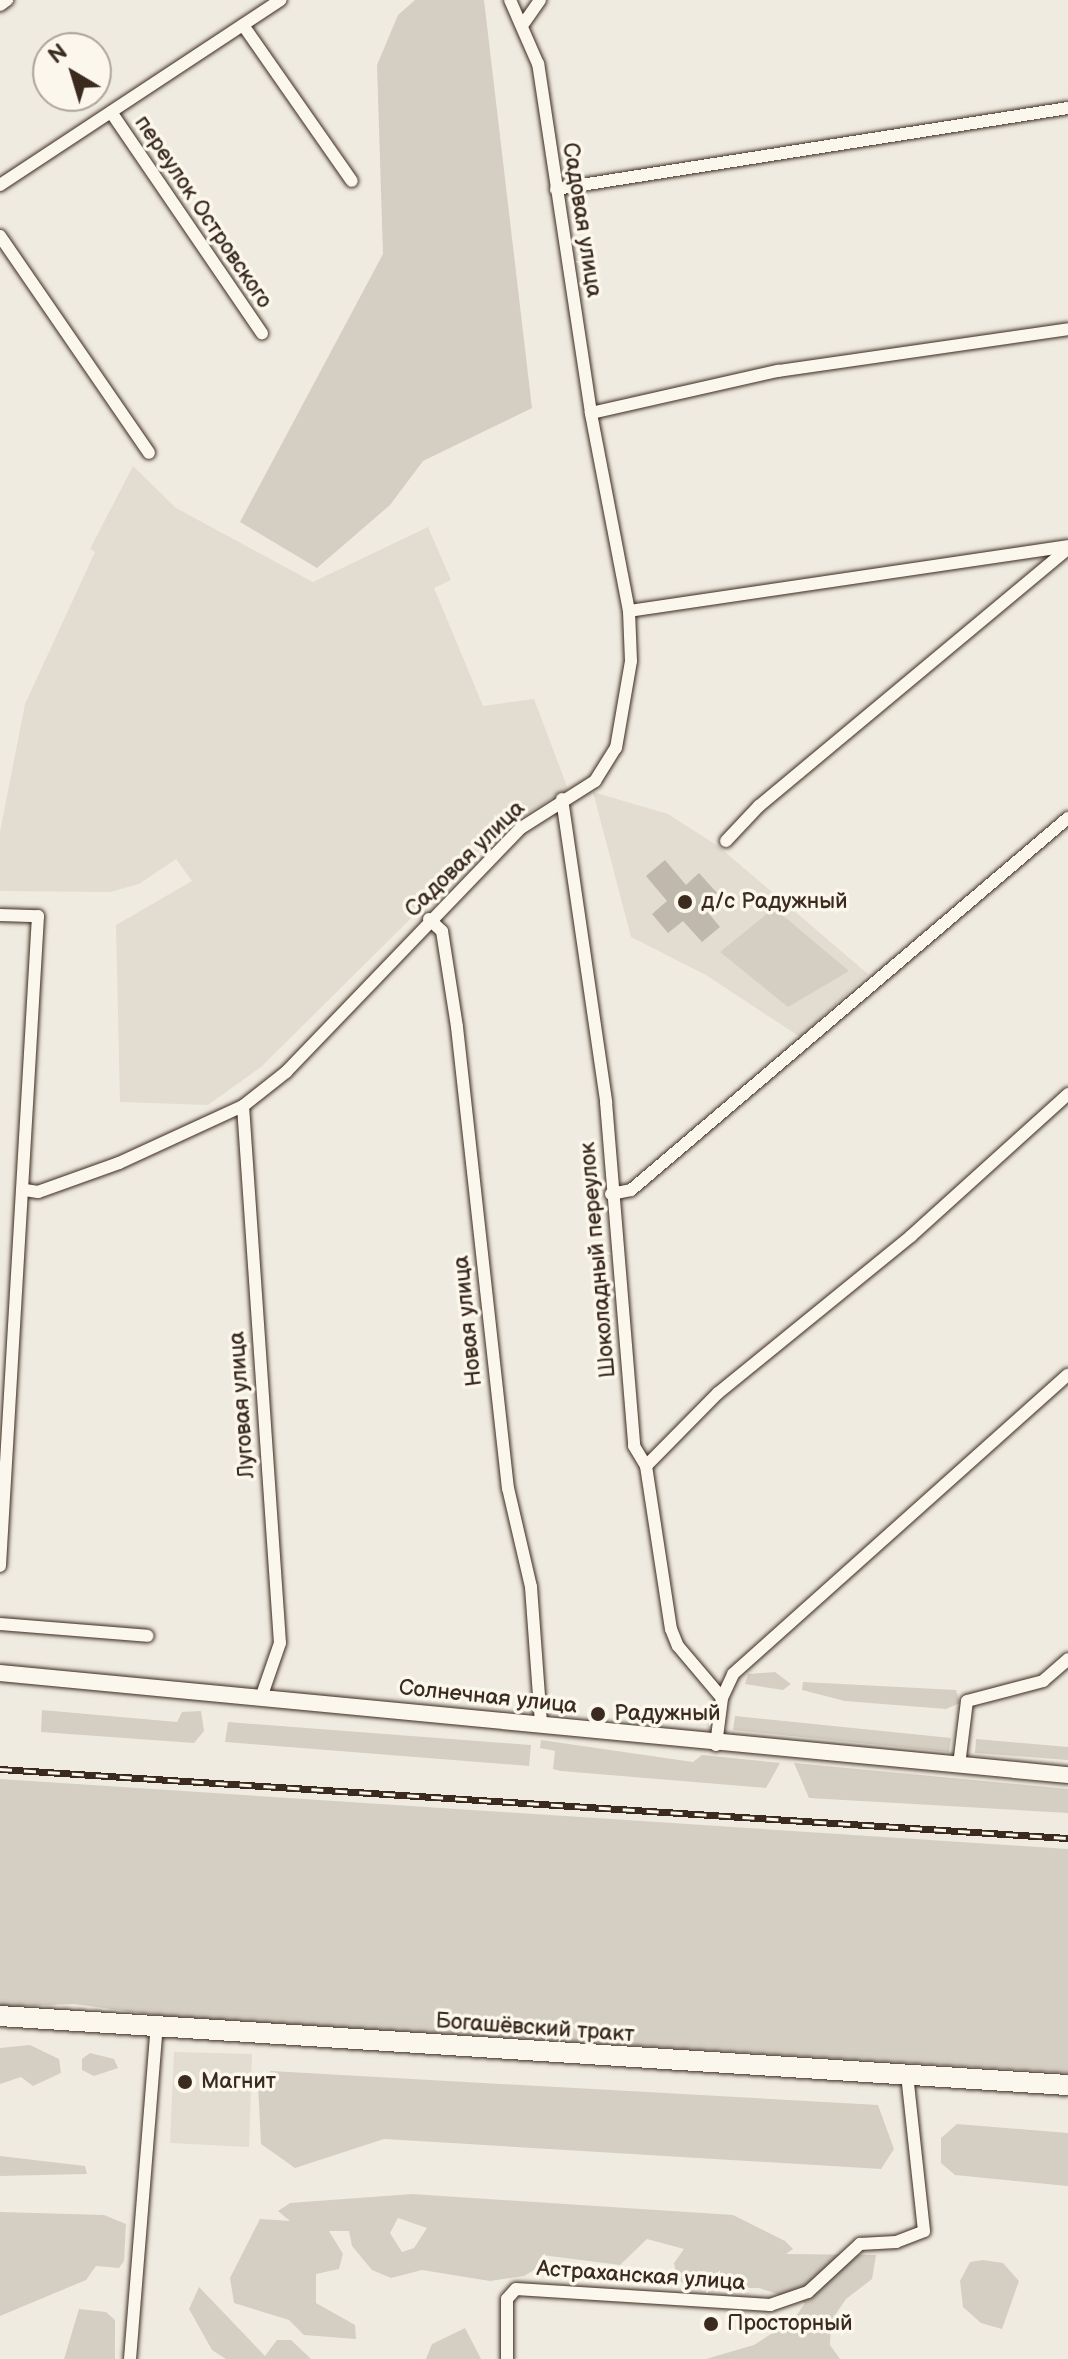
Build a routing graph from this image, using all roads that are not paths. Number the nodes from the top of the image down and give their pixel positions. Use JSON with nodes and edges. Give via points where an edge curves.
{"nodes":[{"id":1,"x":7,"y":0,"type":"edge"},
{"id":2,"x":281,"y":0,"type":"edge"},
{"id":3,"x":510,"y":0,"type":"edge"},
{"id":4,"x":540,"y":0,"type":"edge"},
{"id":5,"x":0,"y":5,"type":"edge"},
{"id":6,"x":524,"y":23,"type":"junction"},
{"id":7,"x":243,"y":25,"type":"junction"},
{"id":8,"x":1068,"y":108,"type":"edge"},
{"id":9,"x":112,"y":111,"type":"edge"},
{"id":10,"x":111,"y":112,"type":"joint"},
{"id":11,"x":352,"y":181,"type":"dead end"},
{"id":12,"x":0,"y":185,"type":"edge"},
{"id":13,"x":556,"y":189,"type":"junction"},
{"id":14,"x":0,"y":236,"type":"edge"},
{"id":15,"x":1068,"y":329,"type":"edge"},
{"id":16,"x":262,"y":333,"type":"dead end"},
{"id":17,"x":591,"y":413,"type":"junction"},
{"id":18,"x":149,"y":453,"type":"dead end"},
{"id":19,"x":1068,"y":547,"type":"edge"},
{"id":20,"x":629,"y":611,"type":"junction"},
{"id":21,"x":562,"y":799,"type":"junction"},
{"id":22,"x":1068,"y":818,"type":"edge"},
{"id":23,"x":726,"y":841,"type":"dead end"},
{"id":24,"x":0,"y":915,"type":"edge"},
{"id":25,"x":429,"y":919,"type":"junction"},
{"id":26,"x":1068,"y":1094,"type":"edge"},
{"id":27,"x":243,"y":1106,"type":"junction"},
{"id":28,"x":25,"y":1190,"type":"junction"},
{"id":29,"x":611,"y":1194,"type":"junction"},
{"id":30,"x":1068,"y":1375,"type":"edge"},
{"id":31,"x":646,"y":1466,"type":"junction"},
{"id":32,"x":0,"y":1566,"type":"edge"},
{"id":33,"x":0,"y":1624,"type":"edge"},
{"id":34,"x":148,"y":1636,"type":"dead end"},
{"id":35,"x":1068,"y":1659,"type":"edge"},
{"id":36,"x":0,"y":1673,"type":"edge"},
{"id":37,"x":261,"y":1698,"type":"junction"},
{"id":38,"x":722,"y":1698,"type":"junction"},
{"id":39,"x":541,"y":1723,"type":"junction"},
{"id":40,"x":716,"y":1745,"type":"junction"},
{"id":41,"x":959,"y":1765,"type":"junction"},
{"id":42,"x":1068,"y":1775,"type":"edge"},
{"id":43,"x":0,"y":2016,"type":"edge"},
{"id":44,"x":157,"y":2027,"type":"junction"},
{"id":45,"x":907,"y":2075,"type":"junction"},
{"id":46,"x":1068,"y":2085,"type":"edge"},
{"id":47,"x":130,"y":2359,"type":"edge"},
{"id":48,"x":507,"y":2359,"type":"edge"}],
"edges":[{"from":1,"to":5,"type":"street"},
{"from":2,"to":7,"type":"street"},
{"from":3,"to":6,"type":"street","name":"Садовая улица"},
{"from":4,"to":6,"type":"street"},
{"from":6,"to":13,"type":"street","name":"Садовая улица","via":[[538,64]]},
{"from":7,"to":9,"type":"street"},
{"from":7,"to":11,"type":"street"},
{"from":8,"to":13,"type":"street"},
{"from":10,"to":12,"type":"street"},
{"from":10,"to":16,"type":"street","name":"переулок Островского"},
{"from":13,"to":17,"type":"street","name":"Садовая улица"},
{"from":14,"to":18,"type":"street"},
{"from":15,"to":17,"type":"street","via":[[778,371]]},
{"from":17,"to":20,"type":"street","name":"Садовая улица"},
{"from":19,"to":20,"type":"street"},
{"from":19,"to":23,"type":"street","via":[[759,806]]},
{"from":20,"to":21,"type":"street","name":"Садовая улица","via":[[631,661],[616,748],[595,781]]},
{"from":21,"to":25,"type":"street","name":"Садовая улица","via":[[521,828]]},
{"from":21,"to":29,"type":"street","name":"Шоколадный переулок","via":[[583,909]]},
{"from":22,"to":29,"type":"street","via":[[631,1190]]},
{"from":24,"to":28,"type":"street","via":[[38,916]]},
{"from":25,"to":27,"type":"street","name":"Садовая улица","via":[[286,1072]]},
{"from":25,"to":39,"type":"street","name":"Новая улица","via":[[442,931],[457,1027],[508,1488],[531,1587]]},
{"from":26,"to":31,"type":"street","via":[[911,1236],[718,1393]]},
{"from":27,"to":28,"type":"street","name":"Садовая улица","via":[[119,1163],[38,1192]]},
{"from":27,"to":37,"type":"street","name":"Луговая улица","via":[[280,1643]]},
{"from":28,"to":32,"type":"street"},
{"from":29,"to":31,"type":"street","name":"Шоколадный переулок","via":[[634,1446]]},
{"from":30,"to":38,"type":"street","via":[[761,1647],[733,1674]]},
{"from":31,"to":38,"type":"street","name":"Шоколадный переулок","via":[[671,1629],[678,1646]]},
{"from":33,"to":34,"type":"street"},
{"from":35,"to":41,"type":"street","via":[[1043,1681],[967,1701]]},
{"from":36,"to":37,"type":"street","name":"Солнечная улица"},
{"from":37,"to":39,"type":"street","name":"Солнечная улица"},
{"from":38,"to":40,"type":"street"},
{"from":39,"to":40,"type":"street","name":"Солнечная улица"},
{"from":40,"to":41,"type":"street","name":"Солнечная улица"},
{"from":41,"to":42,"type":"street","name":"Солнечная улица"},
{"from":43,"to":44,"type":"main road","name":"Богашёвский тракт"},
{"from":44,"to":45,"type":"main road","name":"Богашёвский тракт"},
{"from":44,"to":47,"type":"street"},
{"from":45,"to":46,"type":"main road","name":"Богашёвский тракт"},
{"from":45,"to":48,"type":"street","name":"Астраханская улица","via":[[924,2231],[896,2242],[860,2244],[808,2292],[770,2305],[516,2289],[507,2299]]}]}
